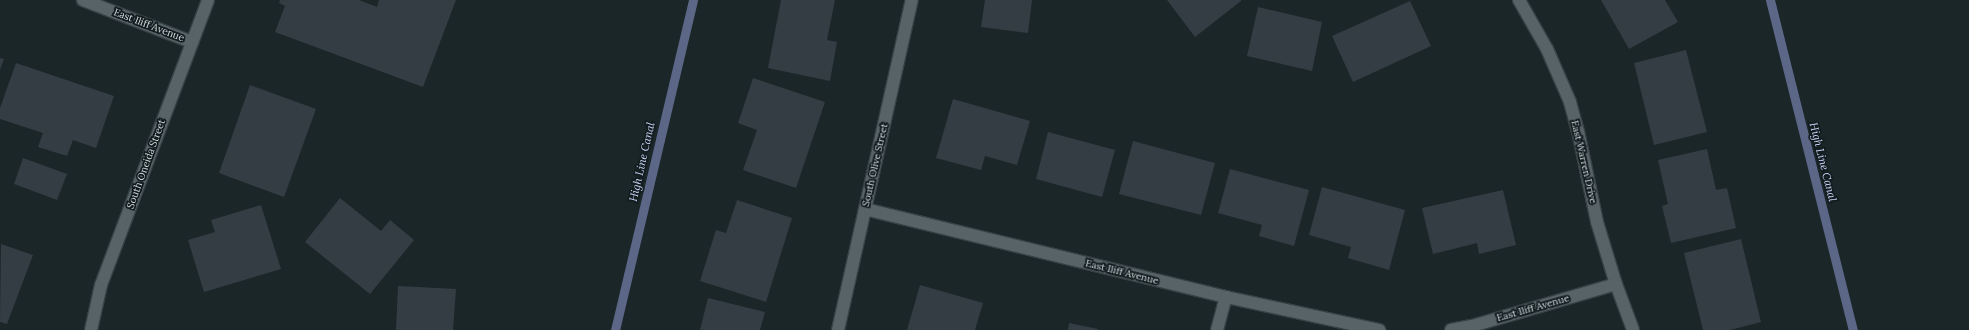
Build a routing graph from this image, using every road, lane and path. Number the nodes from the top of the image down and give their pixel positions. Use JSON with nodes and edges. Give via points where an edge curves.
{"nodes":[{"id":1,"x":83,"y":0,"type":"edge"},
{"id":2,"x":208,"y":0,"type":"edge"},
{"id":3,"x":912,"y":0,"type":"edge"},
{"id":4,"x":1519,"y":0,"type":"edge"},
{"id":5,"x":192,"y":42,"type":"junction"},
{"id":6,"x":865,"y":209,"type":"junction"},
{"id":7,"x":1616,"y":284,"type":"junction"},
{"id":8,"x":1226,"y":297,"type":"junction"},
{"id":9,"x":91,"y":330,"type":"edge"},
{"id":10,"x":838,"y":330,"type":"edge"},
{"id":11,"x":1217,"y":330,"type":"edge"},
{"id":12,"x":1379,"y":330,"type":"edge"},
{"id":13,"x":1451,"y":330,"type":"edge"},
{"id":14,"x":1633,"y":330,"type":"edge"}],
"edges":[{"from":1,"to":5,"type":"street","name":"East Iliff Avenue"},
{"from":2,"to":5,"type":"street","name":"South Oneida Street"},
{"from":3,"to":6,"type":"street","name":"South Olive Street"},
{"from":4,"to":7,"type":"street","name":"East Warren Drive","via":[[1547,49],[1570,102],[1597,222]]},
{"from":5,"to":9,"type":"street","name":"South Oneida Street","via":[[101,285]]},
{"from":6,"to":8,"type":"street","name":"East Iliff Avenue"},
{"from":6,"to":10,"type":"street","name":"South Olive Street"},
{"from":7,"to":13,"type":"street","name":"East Iliff Avenue"},
{"from":7,"to":14,"type":"street","name":"East Warren Drive"},
{"from":8,"to":11,"type":"street"},
{"from":8,"to":12,"type":"street","name":"East Iliff Avenue"}]}
